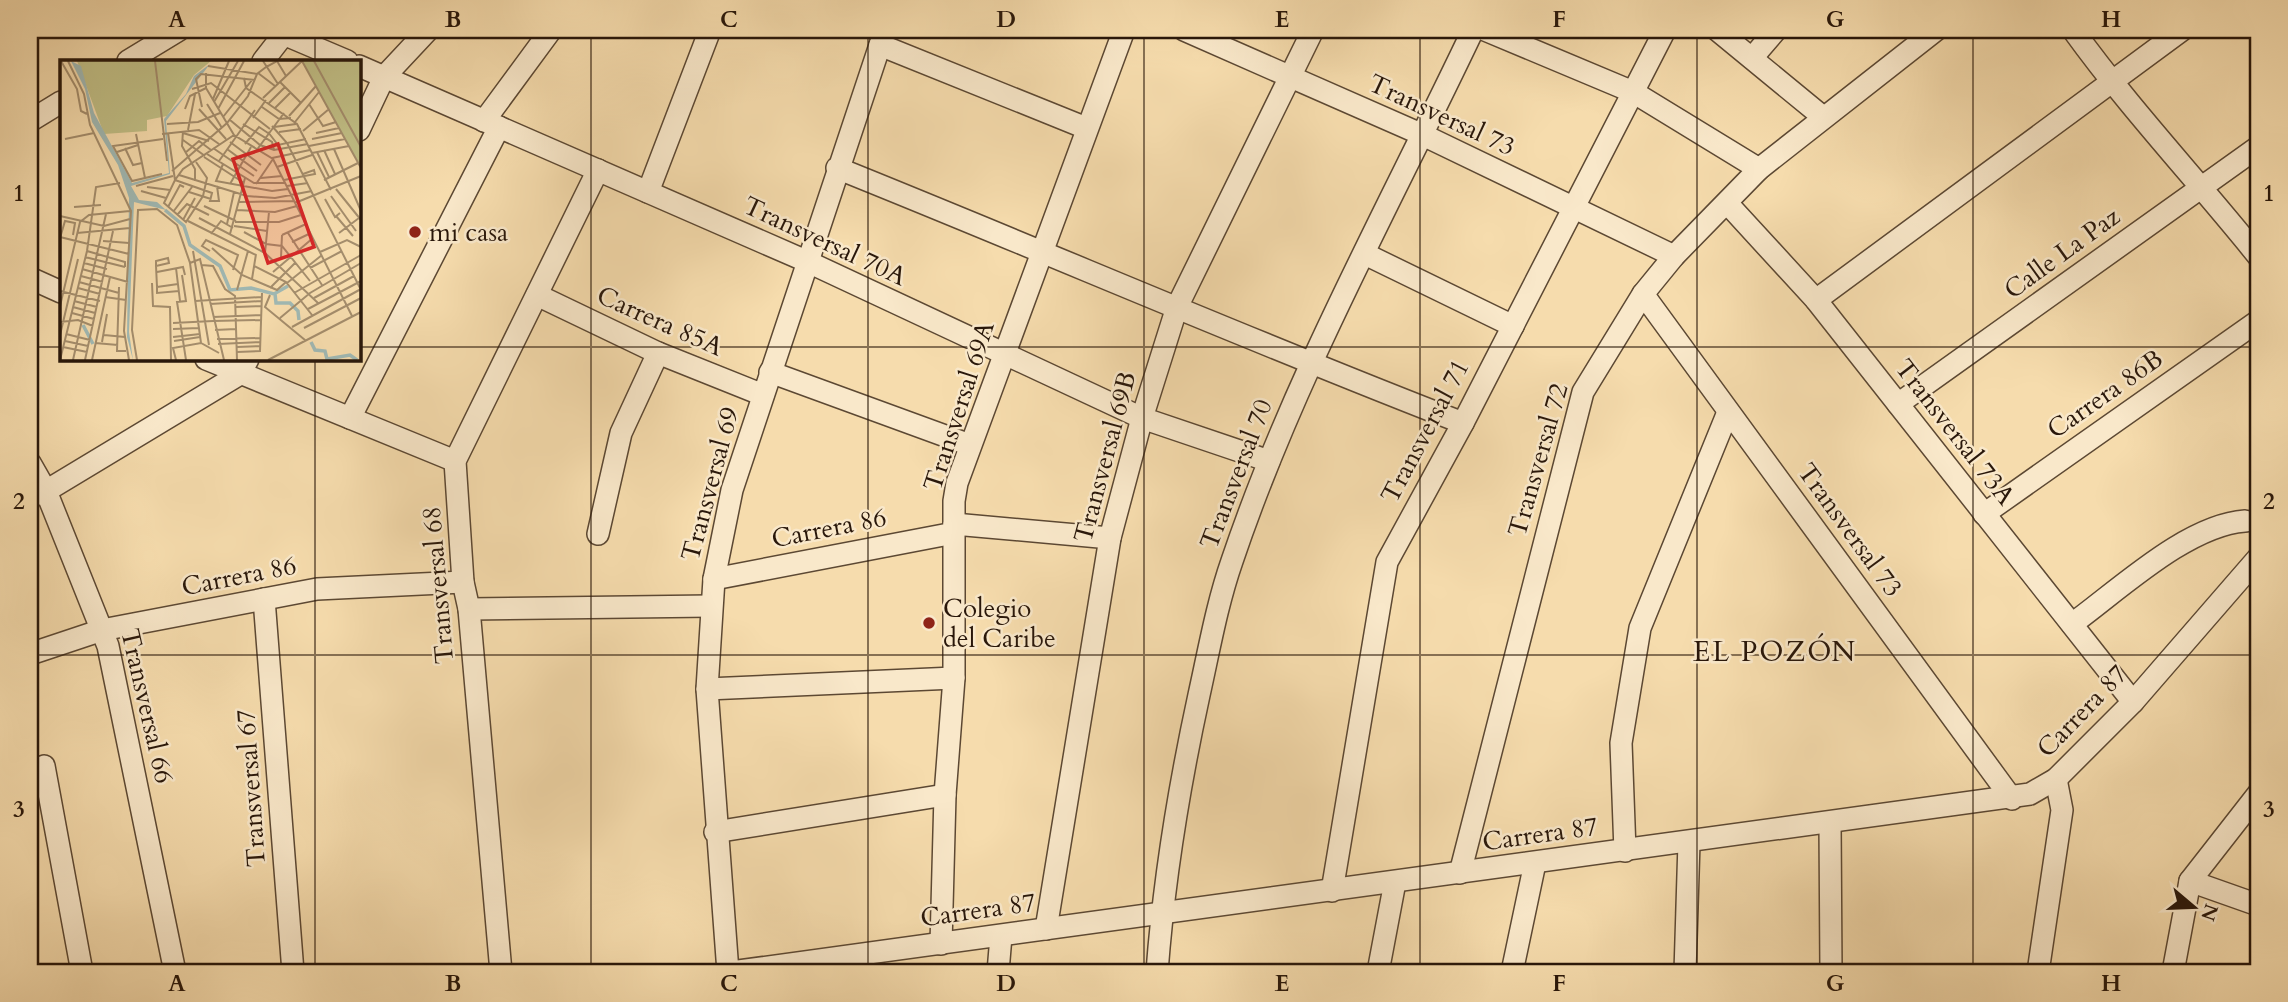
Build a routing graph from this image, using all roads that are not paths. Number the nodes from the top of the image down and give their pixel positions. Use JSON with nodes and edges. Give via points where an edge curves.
{"nodes":[{"id":1,"x":179,"y":30,"type":"edge"},
{"id":2,"x":428,"y":30,"type":"edge"},
{"id":3,"x":551,"y":30,"type":"edge"},
{"id":4,"x":710,"y":30,"type":"edge"},
{"id":5,"x":1124,"y":30,"type":"edge"},
{"id":6,"x":1184,"y":30,"type":"edge"},
{"id":7,"x":1313,"y":30,"type":"edge"},
{"id":8,"x":1473,"y":30,"type":"edge"},
{"id":9,"x":1485,"y":30,"type":"edge"},
{"id":10,"x":1665,"y":30,"type":"edge"},
{"id":11,"x":1717,"y":30,"type":"edge"},
{"id":12,"x":1776,"y":30,"type":"edge"},
{"id":13,"x":1936,"y":30,"type":"edge"},
{"id":14,"x":2073,"y":30,"type":"edge"},
{"id":15,"x":2182,"y":30,"type":"edge"},
{"id":16,"x":279,"y":32,"type":"edge"},
{"id":17,"x":882,"y":37,"type":"edge"},
{"id":18,"x":1752,"y":58,"type":"junction"},
{"id":19,"x":130,"y":60,"type":"edge"},
{"id":20,"x":263,"y":60,"type":"edge"},
{"id":21,"x":345,"y":60,"type":"edge"},
{"id":22,"x":360,"y":66,"type":"edge"},
{"id":23,"x":1290,"y":76,"type":"junction"},
{"id":24,"x":384,"y":78,"type":"junction"},
{"id":25,"x":2109,"y":81,"type":"junction"},
{"id":26,"x":1633,"y":92,"type":"junction"},
{"id":27,"x":60,"y":103,"type":"edge"},
{"id":28,"x":1823,"y":117,"type":"junction"},
{"id":29,"x":30,"y":121,"type":"edge"},
{"id":30,"x":492,"y":124,"type":"junction"},
{"id":31,"x":360,"y":128,"type":"edge"},
{"id":32,"x":1086,"y":128,"type":"junction"},
{"id":33,"x":1423,"y":135,"type":"junction"},
{"id":34,"x":2258,"y":147,"type":"edge"},
{"id":35,"x":837,"y":168,"type":"junction"},
{"id":36,"x":1759,"y":169,"type":"junction"},
{"id":37,"x":598,"y":170,"type":"junction"},
{"id":38,"x":2202,"y":187,"type":"junction"},
{"id":39,"x":648,"y":192,"type":"junction"},
{"id":40,"x":1727,"y":203,"type":"junction"},
{"id":41,"x":1574,"y":208,"type":"junction"},
{"id":42,"x":1042,"y":250,"type":"junction"},
{"id":43,"x":1365,"y":254,"type":"junction"},
{"id":44,"x":1674,"y":256,"type":"junction"},
{"id":45,"x":2258,"y":256,"type":"edge"},
{"id":46,"x":806,"y":261,"type":"junction"},
{"id":47,"x":30,"y":278,"type":"edge"},
{"id":48,"x":60,"y":292,"type":"edge"},
{"id":49,"x":1643,"y":294,"type":"junction"},
{"id":50,"x":537,"y":295,"type":"junction"},
{"id":51,"x":1816,"y":300,"type":"junction"},
{"id":52,"x":1177,"y":307,"type":"junction"},
{"id":53,"x":2258,"y":321,"type":"edge"},
{"id":54,"x":1513,"y":326,"type":"junction"},
{"id":55,"x":657,"y":353,"type":"junction"},
{"id":56,"x":1003,"y":354,"type":"junction"},
{"id":57,"x":211,"y":360,"type":"edge"},
{"id":58,"x":1311,"y":364,"type":"junction"},
{"id":59,"x":244,"y":367,"type":"edge"},
{"id":60,"x":770,"y":372,"type":"junction"},
{"id":61,"x":763,"y":395,"type":"junction"},
{"id":62,"x":1898,"y":404,"type":"junction"},
{"id":63,"x":1728,"y":412,"type":"junction"},
{"id":64,"x":350,"y":418,"type":"junction"},
{"id":65,"x":1142,"y":418,"type":"junction"},
{"id":66,"x":1462,"y":423,"type":"junction"},
{"id":67,"x":970,"y":445,"type":"junction"},
{"id":68,"x":455,"y":461,"type":"junction"},
{"id":69,"x":1269,"y":461,"type":"junction"},
{"id":70,"x":30,"y":463,"type":"edge"},
{"id":71,"x":38,"y":494,"type":"edge"},
{"id":72,"x":1984,"y":514,"type":"junction"},
{"id":73,"x":2245,"y":521,"type":"dead end"},
{"id":74,"x":954,"y":528,"type":"junction"},
{"id":75,"x":598,"y":534,"type":"dead end"},
{"id":76,"x":1110,"y":538,"type":"junction"},
{"id":77,"x":2258,"y":558,"type":"edge"},
{"id":78,"x":714,"y":579,"type":"junction"},
{"id":79,"x":463,"y":582,"type":"junction"},
{"id":80,"x":264,"y":600,"type":"junction"},
{"id":81,"x":710,"y":606,"type":"junction"},
{"id":82,"x":469,"y":609,"type":"junction"},
{"id":83,"x":2072,"y":624,"type":"junction"},
{"id":84,"x":102,"y":630,"type":"junction"},
{"id":85,"x":30,"y":654,"type":"edge"},
{"id":86,"x":954,"y":678,"type":"junction"},
{"id":87,"x":707,"y":689,"type":"junction"},
{"id":88,"x":2133,"y":702,"type":"junction"},
{"id":89,"x":44,"y":765,"type":"dead end"},
{"id":90,"x":2056,"y":779,"type":"junction"},
{"id":91,"x":2258,"y":794,"type":"edge"},
{"id":92,"x":945,"y":795,"type":"junction"},
{"id":93,"x":2011,"y":799,"type":"junction"},
{"id":94,"x":1830,"y":823,"type":"junction"},
{"id":95,"x":715,"y":832,"type":"junction"},
{"id":96,"x":1689,"y":842,"type":"junction"},
{"id":97,"x":1625,"y":851,"type":"junction"},
{"id":98,"x":1535,"y":863,"type":"junction"},
{"id":99,"x":1460,"y":873,"type":"junction"},
{"id":100,"x":2190,"y":881,"type":"junction"},
{"id":101,"x":1395,"y":882,"type":"junction"},
{"id":102,"x":1332,"y":891,"type":"junction"},
{"id":103,"x":2258,"y":905,"type":"edge"},
{"id":104,"x":1161,"y":914,"type":"junction"},
{"id":105,"x":1046,"y":929,"type":"junction"},
{"id":106,"x":1001,"y":936,"type":"junction"},
{"id":107,"x":942,"y":944,"type":"junction"},
{"id":108,"x":845,"y":965,"type":"edge"},
{"id":109,"x":82,"y":972,"type":"edge"},
{"id":110,"x":175,"y":972,"type":"edge"},
{"id":111,"x":293,"y":972,"type":"edge"},
{"id":112,"x":501,"y":972,"type":"edge"},
{"id":113,"x":729,"y":972,"type":"edge"},
{"id":114,"x":998,"y":972,"type":"edge"},
{"id":115,"x":1157,"y":972,"type":"edge"},
{"id":116,"x":1378,"y":972,"type":"edge"},
{"id":117,"x":1512,"y":972,"type":"edge"},
{"id":118,"x":1685,"y":972,"type":"edge"},
{"id":119,"x":1831,"y":972,"type":"edge"},
{"id":120,"x":2038,"y":972,"type":"edge"},
{"id":121,"x":2173,"y":972,"type":"edge"}],
"edges":[{"from":1,"to":19,"type":"street"},
{"from":2,"to":24,"type":"street"},
{"from":3,"to":30,"type":"street"},
{"from":4,"to":39,"type":"street"},
{"from":5,"to":32,"type":"street","name":"Transversal 69A"},
{"from":6,"to":23,"type":"street","name":"Transversal 73"},
{"from":7,"to":23,"type":"street","name":"Transversal 69B"},
{"from":8,"to":33,"type":"street","name":"Transversal 70"},
{"from":9,"to":26,"type":"street"},
{"from":10,"to":26,"type":"street","name":"Transversal 71"},
{"from":11,"to":18,"type":"street"},
{"from":12,"to":18,"type":"street"},
{"from":13,"to":28,"type":"street","name":"Transversal 72"},
{"from":14,"to":25,"type":"street"},
{"from":15,"to":25,"type":"street"},
{"from":16,"to":20,"type":"street"},
{"from":16,"to":21,"type":"street"},
{"from":17,"to":32,"type":"street"},
{"from":17,"to":35,"type":"street","name":"Transversal 69"},
{"from":18,"to":28,"type":"street"},
{"from":22,"to":24,"type":"street","name":"Transversal 70A"},
{"from":23,"to":33,"type":"street","name":"Transversal 73"},
{"from":23,"to":52,"type":"street","name":"Transversal 69B"},
{"from":24,"to":30,"type":"street","name":"Transversal 70A"},
{"from":24,"to":31,"type":"street"},
{"from":25,"to":38,"type":"street"},
{"from":25,"to":51,"type":"street"},
{"from":26,"to":36,"type":"street"},
{"from":26,"to":41,"type":"street","name":"Transversal 71"},
{"from":27,"to":29,"type":"street"},
{"from":28,"to":36,"type":"street","name":"Transversal 72"},
{"from":30,"to":37,"type":"street","name":"Transversal 70A"},
{"from":30,"to":64,"type":"street"},
{"from":32,"to":42,"type":"street","name":"Transversal 69A"},
{"from":33,"to":41,"type":"street","name":"Transversal 73"},
{"from":33,"to":43,"type":"street","name":"Transversal 70"},
{"from":34,"to":38,"type":"street","name":"Calle La Paz"},
{"from":35,"to":42,"type":"street"},
{"from":35,"to":46,"type":"street","name":"Transversal 69"},
{"from":36,"to":40,"type":"street","name":"Transversal 72"},
{"from":37,"to":39,"type":"street","name":"Transversal 70A"},
{"from":37,"to":50,"type":"street"},
{"from":38,"to":45,"type":"street"},
{"from":38,"to":62,"type":"street","name":"Calle La Paz"},
{"from":39,"to":46,"type":"street","name":"Transversal 70A"},
{"from":40,"to":44,"type":"street","name":"Transversal 72"},
{"from":40,"to":51,"type":"street","name":"Transversal 73A"},
{"from":41,"to":44,"type":"street","name":"Transversal 73"},
{"from":41,"to":54,"type":"street","name":"Transversal 71"},
{"from":42,"to":52,"type":"street"},
{"from":42,"to":56,"type":"street","name":"Transversal 69A"},
{"from":43,"to":54,"type":"street"},
{"from":43,"to":58,"type":"street","name":"Transversal 70"},
{"from":44,"to":49,"type":"street","name":"Transversal 72"},
{"from":46,"to":56,"type":"street","name":"Transversal 70A"},
{"from":46,"to":60,"type":"street","name":"Transversal 69"},
{"from":47,"to":48,"type":"street"},
{"from":49,"to":63,"type":"street","name":"Transversal 73"},
{"from":49,"to":99,"type":"street","name":"Transversal 72","via":[[1583,392]]},
{"from":50,"to":55,"type":"street","name":"Carrera 85A"},
{"from":50,"to":68,"type":"street"},
{"from":51,"to":62,"type":"street","name":"Transversal 73A"},
{"from":52,"to":58,"type":"street"},
{"from":52,"to":65,"type":"street","name":"Transversal 69B"},
{"from":53,"to":72,"type":"street","name":"Carrera 86B"},
{"from":54,"to":66,"type":"street","name":"Transversal 71"},
{"from":55,"to":61,"type":"street","name":"Carrera 85A"},
{"from":55,"to":75,"type":"street","via":[[621,433]]},
{"from":56,"to":65,"type":"street","name":"Transversal 70A"},
{"from":56,"to":67,"type":"street","name":"Transversal 69A"},
{"from":57,"to":59,"type":"street"},
{"from":58,"to":66,"type":"street"},
{"from":58,"to":69,"type":"street","name":"Transversal 70"},
{"from":59,"to":64,"type":"street"},
{"from":59,"to":71,"type":"street"},
{"from":60,"to":61,"type":"street","name":"Transversal 69"},
{"from":60,"to":67,"type":"street"},
{"from":61,"to":78,"type":"street","name":"Transversal 69","via":[[732,490]]},
{"from":62,"to":72,"type":"street","name":"Transversal 73A"},
{"from":63,"to":93,"type":"street","name":"Transversal 73"},
{"from":63,"to":97,"type":"street","via":[[1640,628],[1621,743]]},
{"from":64,"to":68,"type":"street"},
{"from":65,"to":69,"type":"street","name":"Transversal 70A"},
{"from":65,"to":76,"type":"street","name":"Transversal 69B"},
{"from":66,"to":102,"type":"street","name":"Transversal 71","via":[[1387,562]]},
{"from":67,"to":74,"type":"street","name":"Transversal 69A","via":[[957,483]]},
{"from":68,"to":79,"type":"street","name":"Transversal 68"},
{"from":69,"to":104,"type":"street","name":"Transversal 70","via":[[1230,564],[1206,664],[1178,796]]},
{"from":70,"to":71,"type":"street","name":"Transversal 66"},
{"from":71,"to":84,"type":"street","name":"Transversal 66"},
{"from":72,"to":83,"type":"street","name":"Transversal 73A"},
{"from":73,"to":83,"type":"street","via":[[2226,522],[2193,536]]},
{"from":74,"to":76,"type":"street","name":"Carrera 86"},
{"from":74,"to":78,"type":"street","name":"Carrera 86"},
{"from":74,"to":86,"type":"street","name":"Transversal 69A"},
{"from":76,"to":105,"type":"street","name":"Transversal 69B"},
{"from":77,"to":88,"type":"street","name":"Carrera 87"},
{"from":78,"to":81,"type":"street","name":"Transversal 69"},
{"from":79,"to":80,"type":"street","name":"Carrera 86","via":[[317,589]]},
{"from":79,"to":82,"type":"street","name":"Transversal 68"},
{"from":80,"to":84,"type":"street","name":"Carrera 86"},
{"from":80,"to":111,"type":"street","name":"Transversal 67"},
{"from":81,"to":82,"type":"street"},
{"from":81,"to":87,"type":"street","name":"Transversal 69"},
{"from":82,"to":112,"type":"street","name":"Transversal 68"},
{"from":83,"to":88,"type":"street","name":"Transversal 73A"},
{"from":84,"to":85,"type":"street","name":"Carrera 86"},
{"from":84,"to":110,"type":"street","name":"Transversal 66"},
{"from":86,"to":87,"type":"street"},
{"from":86,"to":92,"type":"street","name":"Transversal 69A"},
{"from":87,"to":95,"type":"street","name":"Transversal 69"},
{"from":88,"to":90,"type":"street","name":"Carrera 87"},
{"from":89,"to":109,"type":"street"},
{"from":90,"to":93,"type":"street","name":"Carrera 87"},
{"from":90,"to":120,"type":"street","via":[[2062,810]]},
{"from":91,"to":100,"type":"street"},
{"from":92,"to":95,"type":"street"},
{"from":92,"to":107,"type":"street","name":"Transversal 69A"},
{"from":93,"to":94,"type":"street","name":"Carrera 87"},
{"from":94,"to":96,"type":"street","name":"Carrera 87"},
{"from":94,"to":119,"type":"street"},
{"from":95,"to":113,"type":"street","name":"Transversal 69"},
{"from":96,"to":97,"type":"street","name":"Carrera 87"},
{"from":96,"to":118,"type":"street"},
{"from":97,"to":98,"type":"street","name":"Carrera 87"},
{"from":98,"to":99,"type":"street","name":"Carrera 87"},
{"from":98,"to":117,"type":"street"},
{"from":99,"to":101,"type":"street","name":"Carrera 87"},
{"from":100,"to":103,"type":"street"},
{"from":100,"to":121,"type":"street"},
{"from":101,"to":102,"type":"street","name":"Carrera 87"},
{"from":101,"to":116,"type":"street"},
{"from":102,"to":104,"type":"street","name":"Carrera 87"},
{"from":104,"to":105,"type":"street","name":"Carrera 87"},
{"from":104,"to":115,"type":"street","name":"Transversal 70"},
{"from":105,"to":106,"type":"street","name":"Carrera 87"},
{"from":106,"to":107,"type":"street","name":"Carrera 87"},
{"from":106,"to":114,"type":"street"},
{"from":107,"to":108,"type":"street","name":"Carrera 87"},
{"from":108,"to":113,"type":"street","name":"Carrera 87"}]}
